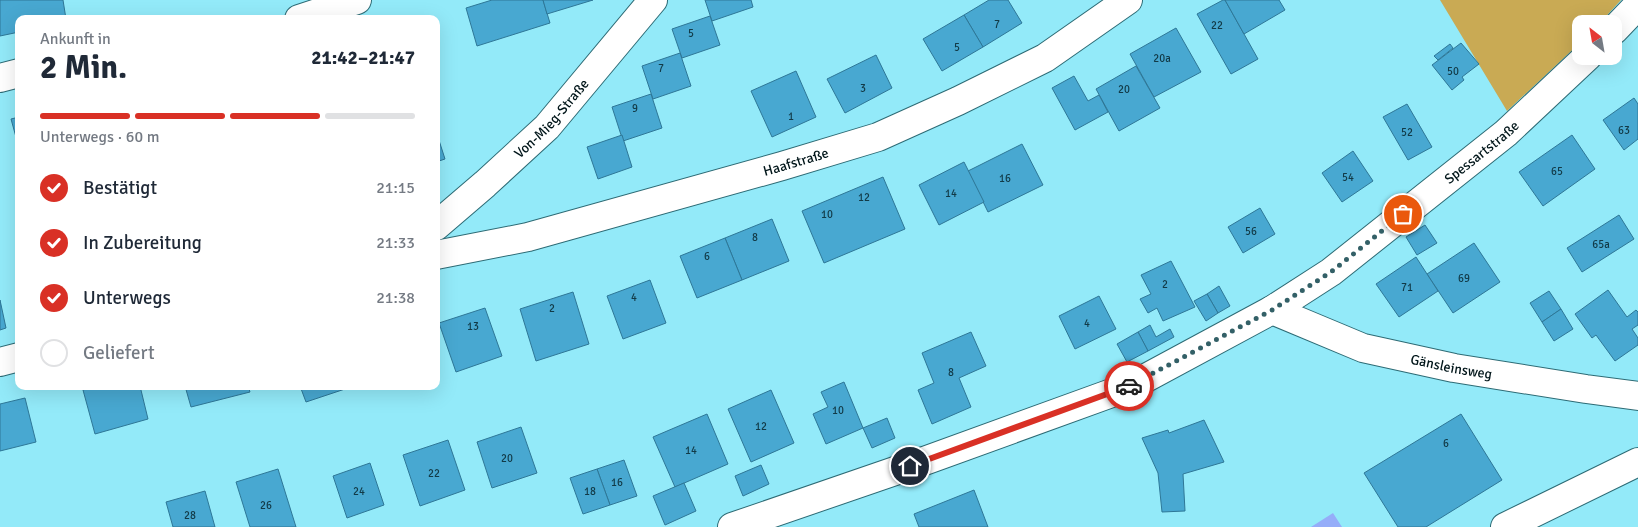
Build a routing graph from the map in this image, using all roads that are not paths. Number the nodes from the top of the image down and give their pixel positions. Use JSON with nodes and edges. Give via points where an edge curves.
{"nodes":[{"id":1,"x":357,"y":0,"type":"edge"},
{"id":2,"x":653,"y":0,"type":"edge"},
{"id":3,"x":1128,"y":0,"type":"edge"},
{"id":4,"x":1638,"y":5,"type":"edge"},
{"id":5,"x":311,"y":15,"type":"edge"},
{"id":6,"x":1622,"y":22,"type":"edge"},
{"id":7,"x":1578,"y":65,"type":"edge"},
{"id":8,"x":15,"y":74,"type":"edge"},
{"id":9,"x":0,"y":78,"type":"edge"},
{"id":10,"x":440,"y":223,"type":"edge"},
{"id":11,"x":440,"y":254,"type":"edge"},
{"id":12,"x":1272,"y":310,"type":"junction"},
{"id":13,"x":15,"y":358,"type":"edge"},
{"id":14,"x":0,"y":362,"type":"edge"},
{"id":15,"x":1638,"y":396,"type":"edge"},
{"id":16,"x":1638,"y":462,"type":"edge"},
{"id":17,"x":732,"y":527,"type":"edge"},
{"id":18,"x":1505,"y":527,"type":"edge"}],
"edges":[{"from":1,"to":5,"type":"street"},
{"from":2,"to":10,"type":"street","name":"Von-Mieg-Straße","via":[[546,127]]},
{"from":3,"to":11,"type":"street","name":"Haafstraße","via":[[1045,58],[878,137],[528,236]]},
{"from":4,"to":6,"type":"street"},
{"from":7,"to":12,"type":"street","name":"Spessartstraße","via":[[1506,133],[1331,272]]},
{"from":8,"to":9,"type":"street"},
{"from":12,"to":15,"type":"street","name":"Gänsleinsweg","via":[[1364,348],[1454,368]]},
{"from":12,"to":17,"type":"street","name":"Spessartstraße","via":[[1131,386]]},
{"from":13,"to":14,"type":"street"},
{"from":16,"to":18,"type":"street"}]}
